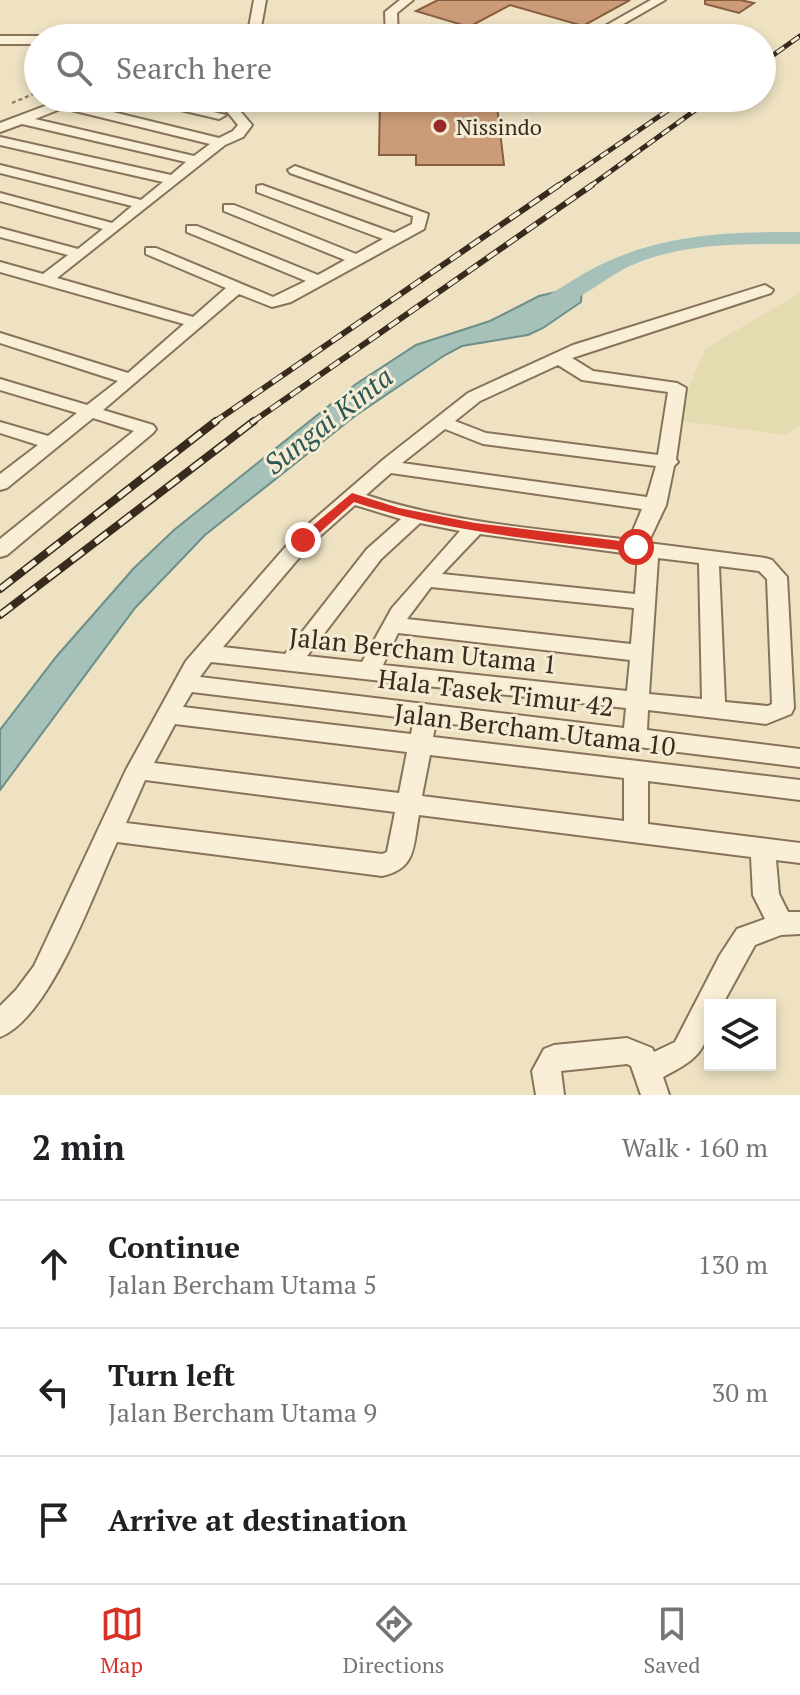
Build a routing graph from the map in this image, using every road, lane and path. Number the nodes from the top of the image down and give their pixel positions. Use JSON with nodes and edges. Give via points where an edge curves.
{"nodes":[{"id":1,"x":260,"y":0,"type":"edge"},
{"id":2,"x":407,"y":0,"type":"edge"},
{"id":3,"x":659,"y":0,"type":"edge"},
{"id":4,"x":256,"y":24,"type":"edge"},
{"id":5,"x":391,"y":24,"type":"edge"},
{"id":6,"x":615,"y":24,"type":"edge"},
{"id":7,"x":0,"y":40,"type":"edge"},
{"id":8,"x":24,"y":40,"type":"edge"},
{"id":9,"x":24,"y":98,"type":"edge"},
{"id":10,"x":12,"y":103,"type":"dead end"},
{"id":11,"x":42,"y":112,"type":"edge"},
{"id":12,"x":110,"y":112,"type":"edge"},
{"id":13,"x":234,"y":112,"type":"edge"},
{"id":14,"x":21,"y":120,"type":"junction"},
{"id":15,"x":0,"y":128,"type":"edge"},
{"id":16,"x":0,"y":141,"type":"edge"},
{"id":17,"x":220,"y":142,"type":"junction"},
{"id":18,"x":198,"y":161,"type":"junction"},
{"id":19,"x":0,"y":169,"type":"edge"},
{"id":20,"x":295,"y":170,"type":"dead end"},
{"id":21,"x":174,"y":180,"type":"junction"},
{"id":22,"x":262,"y":189,"type":"dead end"},
{"id":23,"x":0,"y":197,"type":"edge"},
{"id":24,"x":144,"y":205,"type":"junction"},
{"id":25,"x":229,"y":208,"type":"dead end"},
{"id":26,"x":115,"y":228,"type":"junction"},
{"id":27,"x":192,"y":229,"type":"dead end"},
{"id":28,"x":0,"y":232,"type":"edge"},
{"id":29,"x":396,"y":239,"type":"junction"},
{"id":30,"x":151,"y":251,"type":"dead end"},
{"id":31,"x":80,"y":254,"type":"junction"},
{"id":32,"x":358,"y":260,"type":"junction"},
{"id":33,"x":0,"y":267,"type":"edge"},
{"id":34,"x":45,"y":280,"type":"junction"},
{"id":35,"x":319,"y":281,"type":"junction"},
{"id":36,"x":236,"y":288,"type":"junction"},
{"id":37,"x":765,"y":290,"type":"dead end"},
{"id":38,"x":197,"y":323,"type":"junction"},
{"id":39,"x":0,"y":338,"type":"edge"},
{"id":40,"x":558,"y":357,"type":"junction"},
{"id":41,"x":131,"y":379,"type":"junction"},
{"id":42,"x":0,"y":384,"type":"edge"},
{"id":43,"x":92,"y":411,"type":"junction"},
{"id":44,"x":443,"y":422,"type":"junction"},
{"id":45,"x":0,"y":427,"type":"edge"},
{"id":46,"x":52,"y":443,"type":"junction"},
{"id":47,"x":669,"y":462,"type":"junction"},
{"id":48,"x":387,"y":467,"type":"junction"},
{"id":49,"x":0,"y":484,"type":"edge"},
{"id":50,"x":352,"y":497,"type":"junction"},
{"id":51,"x":656,"y":505,"type":"junction"},
{"id":52,"x":416,"y":516,"type":"junction"},
{"id":53,"x":475,"y":527,"type":"junction"},
{"id":54,"x":642,"y":548,"type":"junction"},
{"id":55,"x":0,"y":550,"type":"edge"},
{"id":56,"x":709,"y":557,"type":"junction"},
{"id":57,"x":427,"y":580,"type":"junction"},
{"id":58,"x":645,"y":602,"type":"junction"},
{"id":59,"x":394,"y":625,"type":"junction"},
{"id":60,"x":204,"y":653,"type":"junction"},
{"id":61,"x":641,"y":653,"type":"junction"},
{"id":62,"x":290,"y":663,"type":"junction"},
{"id":63,"x":369,"y":673,"type":"junction"},
{"id":64,"x":185,"y":683,"type":"junction"},
{"id":65,"x":637,"y":701,"type":"junction"},
{"id":66,"x":714,"y":709,"type":"junction"},
{"id":67,"x":427,"y":711,"type":"junction"},
{"id":68,"x":167,"y":714,"type":"junction"},
{"id":69,"x":635,"y":737,"type":"junction"},
{"id":70,"x":420,"y":743,"type":"junction"},
{"id":71,"x":800,"y":758,"type":"edge"},
{"id":72,"x":636,"y":769,"type":"junction"},
{"id":73,"x":138,"y":770,"type":"junction"},
{"id":74,"x":800,"y":790,"type":"edge"},
{"id":75,"x":408,"y":803,"type":"junction"},
{"id":76,"x":111,"y":831,"type":"junction"},
{"id":77,"x":636,"y":832,"type":"junction"},
{"id":78,"x":763,"y":848,"type":"junction"},
{"id":79,"x":800,"y":853,"type":"edge"},
{"id":80,"x":790,"y":923,"type":"edge"},
{"id":81,"x":0,"y":1024,"type":"edge"},
{"id":82,"x":651,"y":1082,"type":"edge"},
{"id":83,"x":550,"y":1095,"type":"edge"}],
"edges":[{"from":1,"to":4,"type":"street"},
{"from":2,"to":5,"type":"street","via":[[391,12]]},
{"from":3,"to":6,"type":"street"},
{"from":7,"to":8,"type":"street"},
{"from":9,"to":10,"type":"path"},
{"from":11,"to":14,"type":"street"},
{"from":12,"to":17,"type":"street"},
{"from":13,"to":17,"type":"street","via":[[245,125]]},
{"from":14,"to":15,"type":"street"},
{"from":14,"to":18,"type":"street"},
{"from":16,"to":21,"type":"street"},
{"from":17,"to":18,"type":"street"},
{"from":18,"to":21,"type":"street"},
{"from":19,"to":24,"type":"street"},
{"from":20,"to":29,"type":"street","via":[[421,214],[419,226]]},
{"from":21,"to":24,"type":"street"},
{"from":22,"to":29,"type":"street"},
{"from":23,"to":26,"type":"street"},
{"from":24,"to":26,"type":"street"},
{"from":25,"to":32,"type":"street"},
{"from":26,"to":31,"type":"street"},
{"from":27,"to":35,"type":"street"},
{"from":28,"to":31,"type":"street"},
{"from":29,"to":32,"type":"street"},
{"from":30,"to":36,"type":"street"},
{"from":31,"to":34,"type":"street"},
{"from":32,"to":35,"type":"street"},
{"from":33,"to":34,"type":"street"},
{"from":34,"to":38,"type":"street"},
{"from":35,"to":36,"type":"street","via":[[272,302]]},
{"from":36,"to":38,"type":"street"},
{"from":37,"to":40,"type":"street"},
{"from":38,"to":41,"type":"street"},
{"from":39,"to":41,"type":"street"},
{"from":40,"to":44,"type":"street","via":[[474,397]]},
{"from":40,"to":47,"type":"street","via":[[588,376],[677,388]]},
{"from":41,"to":43,"type":"street"},
{"from":42,"to":43,"type":"street"},
{"from":43,"to":46,"type":"street"},
{"from":43,"to":55,"type":"street","via":[[147,429]]},
{"from":44,"to":47,"type":"street","via":[[483,438]]},
{"from":44,"to":48,"type":"street"},
{"from":45,"to":46,"type":"street"},
{"from":46,"to":49,"type":"street"},
{"from":47,"to":51,"type":"street"},
{"from":48,"to":50,"type":"street"},
{"from":48,"to":51,"type":"street"},
{"from":50,"to":52,"type":"street"},
{"from":50,"to":60,"type":"street","via":[[303,540]]},
{"from":51,"to":54,"type":"street"},
{"from":52,"to":53,"type":"street"},
{"from":52,"to":62,"type":"street","via":[[374,554]]},
{"from":53,"to":54,"type":"street"},
{"from":53,"to":57,"type":"street"},
{"from":54,"to":56,"type":"street"},
{"from":54,"to":58,"type":"street"},
{"from":56,"to":66,"type":"street"},
{"from":56,"to":66,"type":"street","name":"Jalan Bercham Utama 1","via":[[757,563],[777,577],[784,703],[779,712],[766,715]]},
{"from":57,"to":58,"type":"street"},
{"from":57,"to":59,"type":"street"},
{"from":58,"to":61,"type":"street"},
{"from":59,"to":61,"type":"street"},
{"from":59,"to":63,"type":"street","via":[[377,648]]},
{"from":60,"to":62,"type":"street","name":"Jalan Bercham Utama 1"},
{"from":60,"to":64,"type":"street"},
{"from":61,"to":65,"type":"street"},
{"from":62,"to":63,"type":"street","name":"Jalan Bercham Utama 1"},
{"from":63,"to":65,"type":"street","name":"Jalan Bercham Utama 1"},
{"from":64,"to":67,"type":"street","name":"Hala Tasek Timur 42"},
{"from":64,"to":68,"type":"street"},
{"from":65,"to":66,"type":"street","name":"Jalan Bercham Utama 1"},
{"from":65,"to":69,"type":"street"},
{"from":67,"to":69,"type":"street","name":"Hala Tasek Timur 42"},
{"from":67,"to":70,"type":"street"},
{"from":68,"to":70,"type":"street","name":"Jalan Bercham Utama 10"},
{"from":68,"to":73,"type":"street"},
{"from":69,"to":71,"type":"street","name":"Hala Tasek Timur 42"},
{"from":70,"to":72,"type":"street","name":"Jalan Bercham Utama 10"},
{"from":70,"to":75,"type":"street"},
{"from":72,"to":74,"type":"street","name":"Jalan Bercham Utama 10"},
{"from":72,"to":77,"type":"street"},
{"from":73,"to":75,"type":"street"},
{"from":73,"to":76,"type":"street"},
{"from":75,"to":76,"type":"street","via":[[399,855],[388,865]]},
{"from":75,"to":77,"type":"street"},
{"from":76,"to":81,"type":"street","via":[[43,974]]},
{"from":77,"to":78,"type":"street"},
{"from":78,"to":79,"type":"street"},
{"from":78,"to":80,"type":"street","via":[[766,895]]},
{"from":80,"to":82,"type":"street","via":[[746,937],[685,1051]]},
{"from":82,"to":83,"type":"street","via":[[642,1057],[627,1051],[566,1055],[547,1065]]}]}
